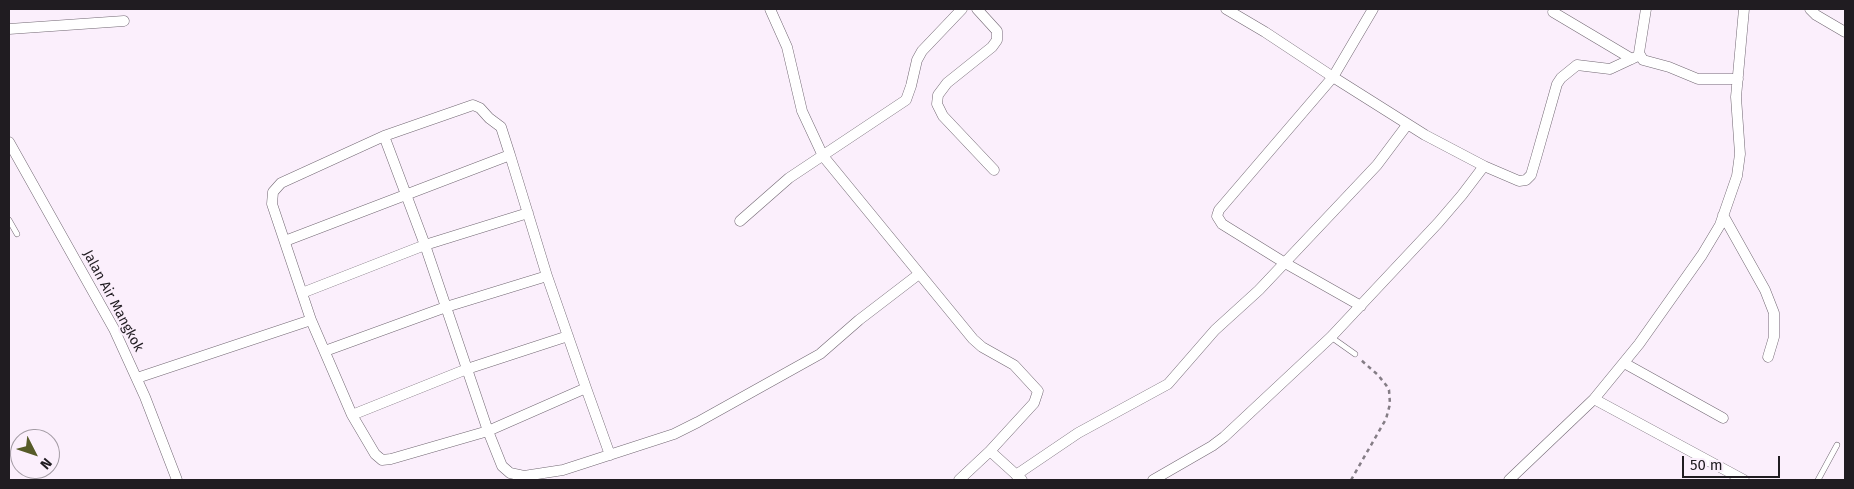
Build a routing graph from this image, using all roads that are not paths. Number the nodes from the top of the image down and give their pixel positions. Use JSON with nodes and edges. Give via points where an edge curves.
{"nodes":[{"id":1,"x":770,"y":9,"type":"edge"},
{"id":2,"x":962,"y":9,"type":"edge"},
{"id":3,"x":977,"y":9,"type":"edge"},
{"id":4,"x":1226,"y":9,"type":"edge"},
{"id":5,"x":1373,"y":9,"type":"edge"},
{"id":6,"x":1646,"y":9,"type":"edge"},
{"id":7,"x":1744,"y":9,"type":"edge"},
{"id":8,"x":1810,"y":9,"type":"edge"},
{"id":9,"x":1553,"y":12,"type":"dead end"},
{"id":10,"x":124,"y":21,"type":"dead end"},
{"id":11,"x":9,"y":30,"type":"edge"},
{"id":12,"x":1845,"y":32,"type":"edge"},
{"id":13,"x":1636,"y":57,"type":"junction"},
{"id":14,"x":1332,"y":77,"type":"junction"},
{"id":15,"x":1738,"y":79,"type":"junction"},
{"id":16,"x":1407,"y":125,"type":"junction"},
{"id":17,"x":384,"y":136,"type":"junction"},
{"id":18,"x":10,"y":147,"type":"edge"},
{"id":19,"x":510,"y":155,"type":"junction"},
{"id":20,"x":823,"y":156,"type":"junction"},
{"id":21,"x":1484,"y":166,"type":"junction"},
{"id":22,"x":994,"y":170,"type":"dead end"},
{"id":23,"x":406,"y":196,"type":"junction"},
{"id":24,"x":528,"y":214,"type":"junction"},
{"id":25,"x":1723,"y":216,"type":"junction"},
{"id":26,"x":9,"y":220,"type":"edge"},
{"id":27,"x":740,"y":221,"type":"dead end"},
{"id":28,"x":17,"y":234,"type":"dead end"},
{"id":29,"x":285,"y":242,"type":"junction"},
{"id":30,"x":425,"y":245,"type":"junction"},
{"id":31,"x":1285,"y":263,"type":"junction"},
{"id":32,"x":919,"y":274,"type":"junction"},
{"id":33,"x":547,"y":276,"type":"junction"},
{"id":34,"x":302,"y":293,"type":"junction"},
{"id":35,"x":1361,"y":306,"type":"junction"},
{"id":36,"x":446,"y":307,"type":"junction"},
{"id":37,"x":311,"y":320,"type":"junction"},
{"id":38,"x":568,"y":336,"type":"junction"},
{"id":39,"x":1331,"y":337,"type":"junction"},
{"id":40,"x":325,"y":351,"type":"junction"},
{"id":41,"x":1355,"y":354,"type":"road end"},
{"id":42,"x":1768,"y":356,"type":"dead end"},
{"id":43,"x":1624,"y":363,"type":"junction"},
{"id":44,"x":467,"y":368,"type":"junction"},
{"id":45,"x":136,"y":378,"type":"junction"},
{"id":46,"x":586,"y":388,"type":"junction"},
{"id":47,"x":1594,"y":399,"type":"junction"},
{"id":48,"x":352,"y":415,"type":"junction"},
{"id":49,"x":1723,"y":418,"type":"dead end"},
{"id":50,"x":488,"y":430,"type":"junction"},
{"id":51,"x":1837,"y":445,"type":"dead end"},
{"id":52,"x":990,"y":451,"type":"junction"},
{"id":53,"x":610,"y":455,"type":"junction"},
{"id":54,"x":1019,"y":478,"type":"edge"},
{"id":55,"x":177,"y":480,"type":"edge"},
{"id":56,"x":959,"y":480,"type":"edge"},
{"id":57,"x":1153,"y":480,"type":"edge"},
{"id":58,"x":1509,"y":480,"type":"edge"},
{"id":59,"x":1744,"y":480,"type":"edge"},
{"id":60,"x":1818,"y":480,"type":"edge"}],
"edges":[{"from":1,"to":20,"type":"street","via":[[787,47],[802,111]]},
{"from":2,"to":20,"type":"street","via":[[922,51],[906,100]]},
{"from":3,"to":22,"type":"street","via":[[997,31],[997,40],[947,83],[938,95],[937,104],[943,116]]},
{"from":4,"to":14,"type":"street"},
{"from":5,"to":14,"type":"street"},
{"from":6,"to":13,"type":"street"},
{"from":7,"to":15,"type":"street"},
{"from":8,"to":12,"type":"street"},
{"from":9,"to":13,"type":"street"},
{"from":10,"to":11,"type":"street"},
{"from":13,"to":15,"type":"street","via":[[1698,79]]},
{"from":13,"to":21,"type":"street","via":[[1610,69],[1577,65],[1561,78],[1531,175],[1526,180],[1519,182]]},
{"from":14,"to":16,"type":"street"},
{"from":14,"to":31,"type":"street","via":[[1217,216],[1222,224]]},
{"from":15,"to":25,"type":"street","via":[[1736,98],[1740,154],[1737,176]]},
{"from":16,"to":21,"type":"street"},
{"from":16,"to":31,"type":"street","via":[[1376,165]]},
{"from":17,"to":19,"type":"street","via":[[473,105],[500,127]]},
{"from":17,"to":23,"type":"street"},
{"from":17,"to":29,"type":"street","via":[[282,183],[273,192],[272,204]]},
{"from":18,"to":45,"type":"street","name":"Jalan Air Mangkok","via":[[114,329]]},
{"from":19,"to":23,"type":"street"},
{"from":19,"to":24,"type":"street"},
{"from":20,"to":27,"type":"street","via":[[789,178]]},
{"from":20,"to":32,"type":"street"},
{"from":21,"to":35,"type":"street","via":[[1444,216]]},
{"from":23,"to":29,"type":"street"},
{"from":23,"to":30,"type":"street"},
{"from":24,"to":30,"type":"street"},
{"from":24,"to":33,"type":"street"},
{"from":25,"to":42,"type":"street","via":[[1774,312],[1774,337]]},
{"from":25,"to":43,"type":"street","via":[[1702,255]]},
{"from":26,"to":28,"type":"lane"},
{"from":29,"to":34,"type":"street"},
{"from":30,"to":34,"type":"street"},
{"from":30,"to":36,"type":"street"},
{"from":31,"to":35,"type":"street"},
{"from":31,"to":54,"type":"street","via":[[1215,330],[1168,384],[1078,433]]},
{"from":32,"to":52,"type":"street","via":[[973,339],[1014,365],[1038,391],[1034,404]]},
{"from":32,"to":53,"type":"street","via":[[820,354],[797,368],[674,434]]},
{"from":33,"to":36,"type":"street"},
{"from":33,"to":38,"type":"street"},
{"from":34,"to":37,"type":"street"},
{"from":35,"to":39,"type":"street"},
{"from":36,"to":40,"type":"street"},
{"from":36,"to":44,"type":"street"},
{"from":37,"to":40,"type":"street"},
{"from":37,"to":45,"type":"street"},
{"from":38,"to":44,"type":"street"},
{"from":38,"to":46,"type":"street"},
{"from":39,"to":41,"type":"lane"},
{"from":39,"to":57,"type":"street","via":[[1224,437]]},
{"from":40,"to":48,"type":"street"},
{"from":43,"to":47,"type":"street"},
{"from":43,"to":49,"type":"street"},
{"from":44,"to":48,"type":"street"},
{"from":44,"to":50,"type":"street"},
{"from":45,"to":55,"type":"street","name":"Jalan Air Mangkok"},
{"from":46,"to":50,"type":"street"},
{"from":46,"to":53,"type":"street"},
{"from":47,"to":58,"type":"street"},
{"from":47,"to":59,"type":"street"},
{"from":48,"to":50,"type":"street","via":[[382,460]]},
{"from":50,"to":53,"type":"street","via":[[502,466],[510,473],[524,476],[563,470]]},
{"from":51,"to":60,"type":"lane"},
{"from":52,"to":54,"type":"street"},
{"from":52,"to":56,"type":"street"}]}
